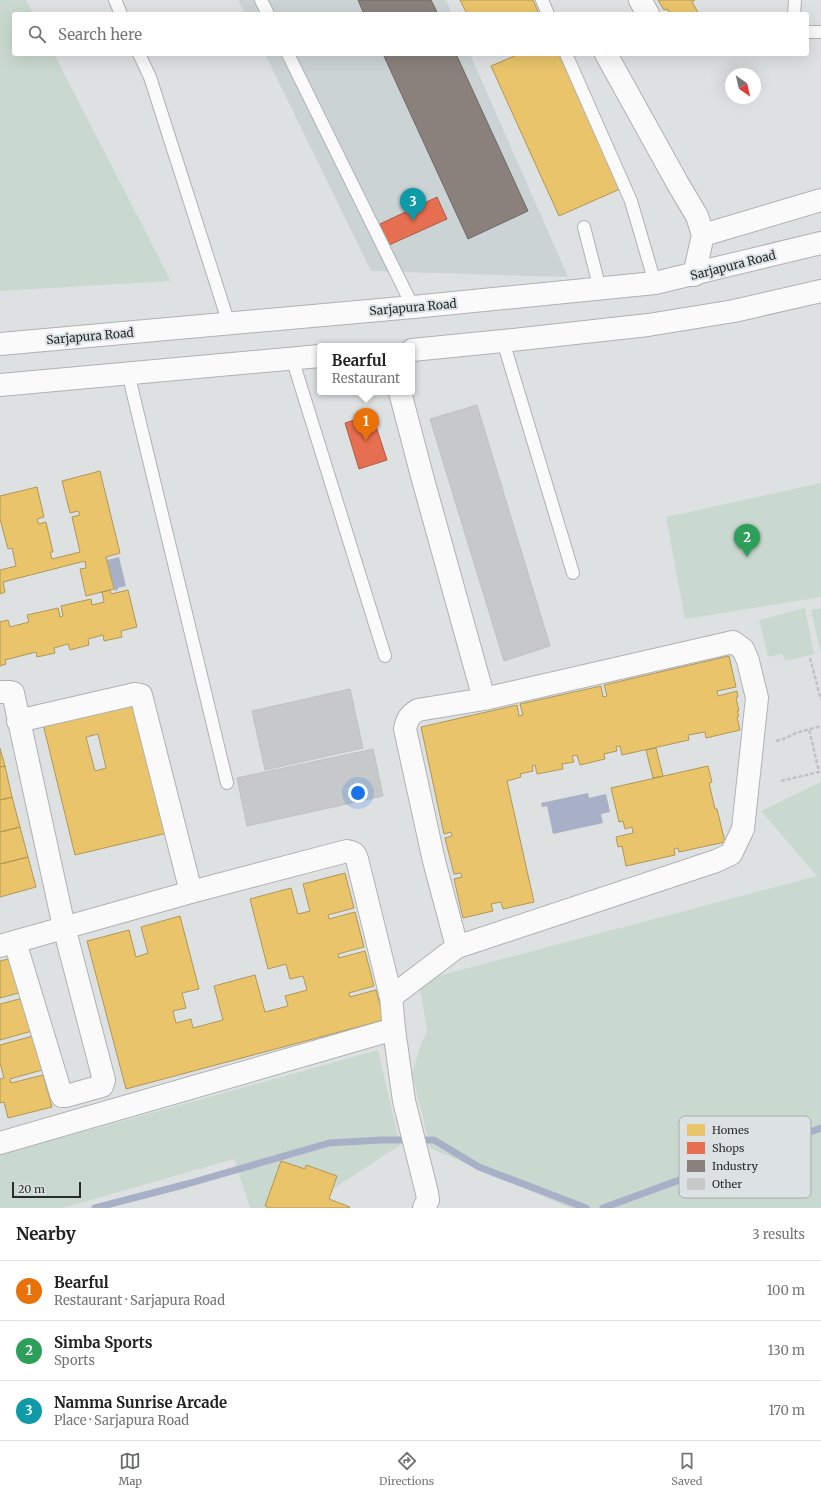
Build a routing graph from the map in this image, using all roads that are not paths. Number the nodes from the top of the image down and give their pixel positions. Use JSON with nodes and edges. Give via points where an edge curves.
{"nodes":[{"id":1,"x":115,"y":0,"type":"edge"},
{"id":2,"x":261,"y":0,"type":"edge"},
{"id":3,"x":542,"y":0,"type":"edge"},
{"id":4,"x":640,"y":0,"type":"edge"},
{"id":5,"x":795,"y":0,"type":"edge"},
{"id":6,"x":120,"y":12,"type":"edge"},
{"id":7,"x":267,"y":12,"type":"edge"},
{"id":8,"x":547,"y":12,"type":"edge"},
{"id":9,"x":647,"y":12,"type":"edge"},
{"id":10,"x":794,"y":12,"type":"edge"},
{"id":11,"x":809,"y":32,"type":"edge"},
{"id":12,"x":821,"y":32,"type":"edge"},
{"id":13,"x":141,"y":56,"type":"edge"},
{"id":14,"x":289,"y":56,"type":"edge"},
{"id":15,"x":567,"y":56,"type":"edge"},
{"id":16,"x":607,"y":56,"type":"edge"},
{"id":17,"x":821,"y":200,"type":"edge"},
{"id":18,"x":584,"y":227,"type":"dead end"},
{"id":19,"x":702,"y":235,"type":"junction"},
{"id":20,"x":821,"y":243,"type":"edge"},
{"id":21,"x":694,"y":275,"type":"junction"},
{"id":22,"x":655,"y":283,"type":"junction"},
{"id":23,"x":600,"y":289,"type":"junction"},
{"id":24,"x":821,"y":290,"type":"edge"},
{"id":25,"x":413,"y":307,"type":"junction"},
{"id":26,"x":229,"y":324,"type":"junction"},
{"id":27,"x":503,"y":341,"type":"junction"},
{"id":28,"x":0,"y":344,"type":"edge"},
{"id":29,"x":415,"y":350,"type":"edge"},
{"id":30,"x":317,"y":356,"type":"edge"},
{"id":31,"x":292,"y":358,"type":"junction"},
{"id":32,"x":128,"y":373,"type":"junction"},
{"id":33,"x":0,"y":386,"type":"edge"},
{"id":34,"x":401,"y":395,"type":"edge"},
{"id":35,"x":573,"y":573,"type":"dead end"},
{"id":36,"x":385,"y":656,"type":"dead end"},
{"id":37,"x":0,"y":692,"type":"edge"},
{"id":38,"x":484,"y":699,"type":"junction"},
{"id":39,"x":18,"y":721,"type":"junction"},
{"id":40,"x":227,"y":783,"type":"dead end"},
{"id":41,"x":191,"y":892,"type":"junction"},
{"id":42,"x":64,"y":927,"type":"junction"},
{"id":43,"x":8,"y":944,"type":"edge"},
{"id":44,"x":457,"y":948,"type":"junction"},
{"id":45,"x":391,"y":997,"type":"junction"},
{"id":46,"x":394,"y":1029,"type":"junction"},
{"id":47,"x":0,"y":1142,"type":"edge"},
{"id":48,"x":424,"y":1208,"type":"edge"}],
"edges":[{"from":1,"to":6,"type":"lane"},
{"from":2,"to":7,"type":"lane"},
{"from":3,"to":8,"type":"lane"},
{"from":4,"to":9,"type":"street"},
{"from":5,"to":10,"type":"lane"},
{"from":11,"to":12,"type":"lane"},
{"from":13,"to":26,"type":"lane","via":[[150,77]]},
{"from":14,"to":25,"type":"lane"},
{"from":15,"to":22,"type":"lane","via":[[631,201]]},
{"from":16,"to":19,"type":"street","via":[[697,216]]},
{"from":17,"to":19,"type":"street"},
{"from":18,"to":23,"type":"lane"},
{"from":19,"to":21,"type":"street"},
{"from":20,"to":21,"type":"street","name":"Sarjapura Road"},
{"from":21,"to":22,"type":"street","name":"Sarjapura Road"},
{"from":22,"to":23,"type":"street","name":"Sarjapura Road"},
{"from":23,"to":25,"type":"street","name":"Sarjapura Road"},
{"from":24,"to":27,"type":"street","via":[[734,311],[648,325]]},
{"from":25,"to":26,"type":"street","name":"Sarjapura Road"},
{"from":26,"to":28,"type":"street","name":"Sarjapura Road"},
{"from":27,"to":29,"type":"street"},
{"from":27,"to":35,"type":"lane"},
{"from":30,"to":31,"type":"street"},
{"from":31,"to":32,"type":"street"},
{"from":31,"to":36,"type":"lane"},
{"from":32,"to":33,"type":"street"},
{"from":32,"to":40,"type":"lane"},
{"from":34,"to":38,"type":"street"},
{"from":37,"to":39,"type":"street","via":[[13,693]]},
{"from":38,"to":44,"type":"street","via":[[418,710],[410,715],[405,729],[434,861]]},
{"from":38,"to":44,"type":"street","via":[[733,642],[743,649],[748,661],[756,698],[743,829],[731,854]]},
{"from":39,"to":41,"type":"street","via":[[135,694],[141,695]]},
{"from":39,"to":42,"type":"street"},
{"from":41,"to":42,"type":"street"},
{"from":41,"to":45,"type":"street","via":[[347,851],[352,852],[357,859]]},
{"from":42,"to":43,"type":"street"},
{"from":42,"to":43,"type":"street","via":[[104,1080],[102,1086],[62,1096]]},
{"from":44,"to":45,"type":"street"},
{"from":45,"to":46,"type":"street"},
{"from":46,"to":47,"type":"street"},
{"from":46,"to":48,"type":"street","via":[[404,1101],[427,1193],[428,1200]]}]}
